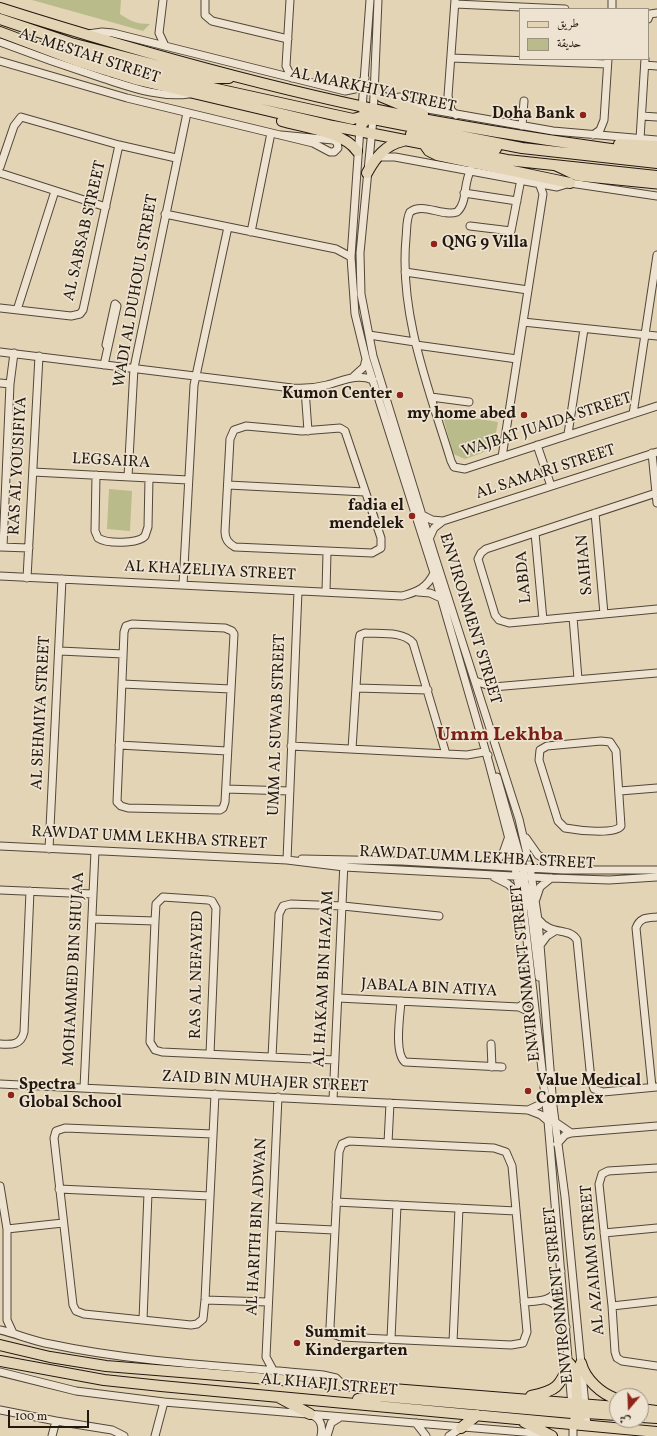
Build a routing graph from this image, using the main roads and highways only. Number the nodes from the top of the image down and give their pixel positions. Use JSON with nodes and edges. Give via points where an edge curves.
{"nodes":[{"id":1,"x":0,"y":8,"type":"edge"},
{"id":2,"x":0,"y":19,"type":"edge"},
{"id":3,"x":0,"y":32,"type":"edge"},
{"id":4,"x":47,"y":50,"type":"junction"},
{"id":5,"x":243,"y":78,"type":"junction"},
{"id":6,"x":374,"y":89,"type":"road end"},
{"id":7,"x":373,"y":108,"type":"junction"},
{"id":8,"x":262,"y":110,"type":"junction"},
{"id":9,"x":439,"y":122,"type":"junction"},
{"id":10,"x":359,"y":130,"type":"junction"},
{"id":11,"x":408,"y":140,"type":"junction"},
{"id":12,"x":556,"y":141,"type":"junction"},
{"id":13,"x":424,"y":144,"type":"junction"},
{"id":14,"x":657,"y":146,"type":"edge"},
{"id":15,"x":522,"y":148,"type":"junction"},
{"id":16,"x":357,"y":151,"type":"road end"},
{"id":17,"x":657,"y":156,"type":"edge"},
{"id":18,"x":657,"y":163,"type":"edge"},
{"id":19,"x":555,"y":166,"type":"junction"},
{"id":20,"x":367,"y":173,"type":"road end"},
{"id":21,"x":657,"y":176,"type":"edge"},
{"id":22,"x":570,"y":183,"type":"road end"},
{"id":23,"x":657,"y":184,"type":"edge"},
{"id":24,"x":0,"y":1345,"type":"edge"},
{"id":25,"x":0,"y":1361,"type":"edge"},
{"id":26,"x":581,"y":1363,"type":"road end"},
{"id":27,"x":609,"y":1395,"type":"edge"},
{"id":28,"x":279,"y":1397,"type":"junction"},
{"id":29,"x":519,"y":1398,"type":"junction"},
{"id":30,"x":344,"y":1402,"type":"junction"},
{"id":31,"x":609,"y":1407,"type":"edge"},
{"id":32,"x":578,"y":1409,"type":"junction"},
{"id":33,"x":310,"y":1414,"type":"road end"},
{"id":34,"x":609,"y":1414,"type":"edge"},
{"id":35,"x":477,"y":1415,"type":"junction"},
{"id":36,"x":515,"y":1418,"type":"junction"},
{"id":37,"x":573,"y":1424,"type":"junction"},
{"id":38,"x":587,"y":1426,"type":"junction"},
{"id":39,"x":461,"y":1428,"type":"road end"},
{"id":40,"x":657,"y":1433,"type":"edge"},
{"id":41,"x":552,"y":1436,"type":"edge"},
{"id":42,"x":643,"y":1436,"type":"edge"}],
"edges":[{"from":1,"to":5,"type":"highway","name":"AL MARKHIYA STREET"},
{"from":2,"to":5,"type":"highway","via":[[71,43],[194,75],[210,78]]},
{"from":3,"to":4,"type":"highway"},
{"from":4,"to":7,"type":"highway","via":[[54,46],[149,73],[353,119],[361,118]]},
{"from":4,"to":8,"type":"highway","via":[[138,80]]},
{"from":5,"to":7,"type":"highway","name":"AL MARKHIYA STREET"},
{"from":6,"to":9,"type":"highway","via":[[380,95]]},
{"from":7,"to":9,"type":"highway","name":"AL MARKHIYA STREET"},
{"from":8,"to":10,"type":"highway"},
{"from":8,"to":16,"type":"highway","via":[[267,116],[341,138],[352,144]]},
{"from":9,"to":12,"type":"highway","name":"AL MARKHIYA STREET"},
{"from":10,"to":11,"type":"highway"},
{"from":10,"to":15,"type":"highway","via":[[364,121],[373,119]]},
{"from":11,"to":13,"type":"highway"},
{"from":11,"to":15,"type":"highway","via":[[408,134],[506,151]]},
{"from":11,"to":20,"type":"highway","via":[[391,144],[377,157]]},
{"from":12,"to":14,"type":"highway","via":[[568,139]]},
{"from":12,"to":17,"type":"highway","name":"AL MARKHIYA STREET"},
{"from":13,"to":19,"type":"highway"},
{"from":13,"to":22,"type":"highway","via":[[429,151],[437,155]]},
{"from":15,"to":18,"type":"highway"},
{"from":19,"to":21,"type":"highway"},
{"from":19,"to":23,"type":"main road","via":[[577,176]]},
{"from":24,"to":29,"type":"highway","name":"AL KHAFJI STREET","via":[[50,1358],[106,1366]]},
{"from":25,"to":28,"type":"highway","name":"AL KHAFJI STREET","via":[[104,1380]]},
{"from":26,"to":27,"type":"highway","via":[[591,1381]]},
{"from":28,"to":30,"type":"highway","name":"AL KHAFJI STREET"},
{"from":28,"to":33,"type":"highway"},
{"from":29,"to":32,"type":"highway","name":"AL KHAFJI STREET"},
{"from":29,"to":32,"type":"highway","via":[[553,1390],[560,1383],[569,1363],[575,1370]]},
{"from":30,"to":32,"type":"highway","via":[[379,1396]]},
{"from":30,"to":35,"type":"highway","name":"AL KHAFJI STREET"},
{"from":31,"to":32,"type":"highway","name":"AL KHAFJI STREET"},
{"from":32,"to":34,"type":"highway"},
{"from":32,"to":37,"type":"highway"},
{"from":32,"to":38,"type":"highway"},
{"from":35,"to":36,"type":"highway","name":"AL KHAFJI STREET"},
{"from":35,"to":39,"type":"highway"},
{"from":36,"to":37,"type":"highway","name":"AL KHAFJI STREET"},
{"from":36,"to":41,"type":"highway"},
{"from":37,"to":38,"type":"highway","name":"AL KHAFJI STREET"},
{"from":38,"to":40,"type":"highway","name":"AL KHAFJI STREET"},
{"from":40,"to":42,"type":"highway"}]}
